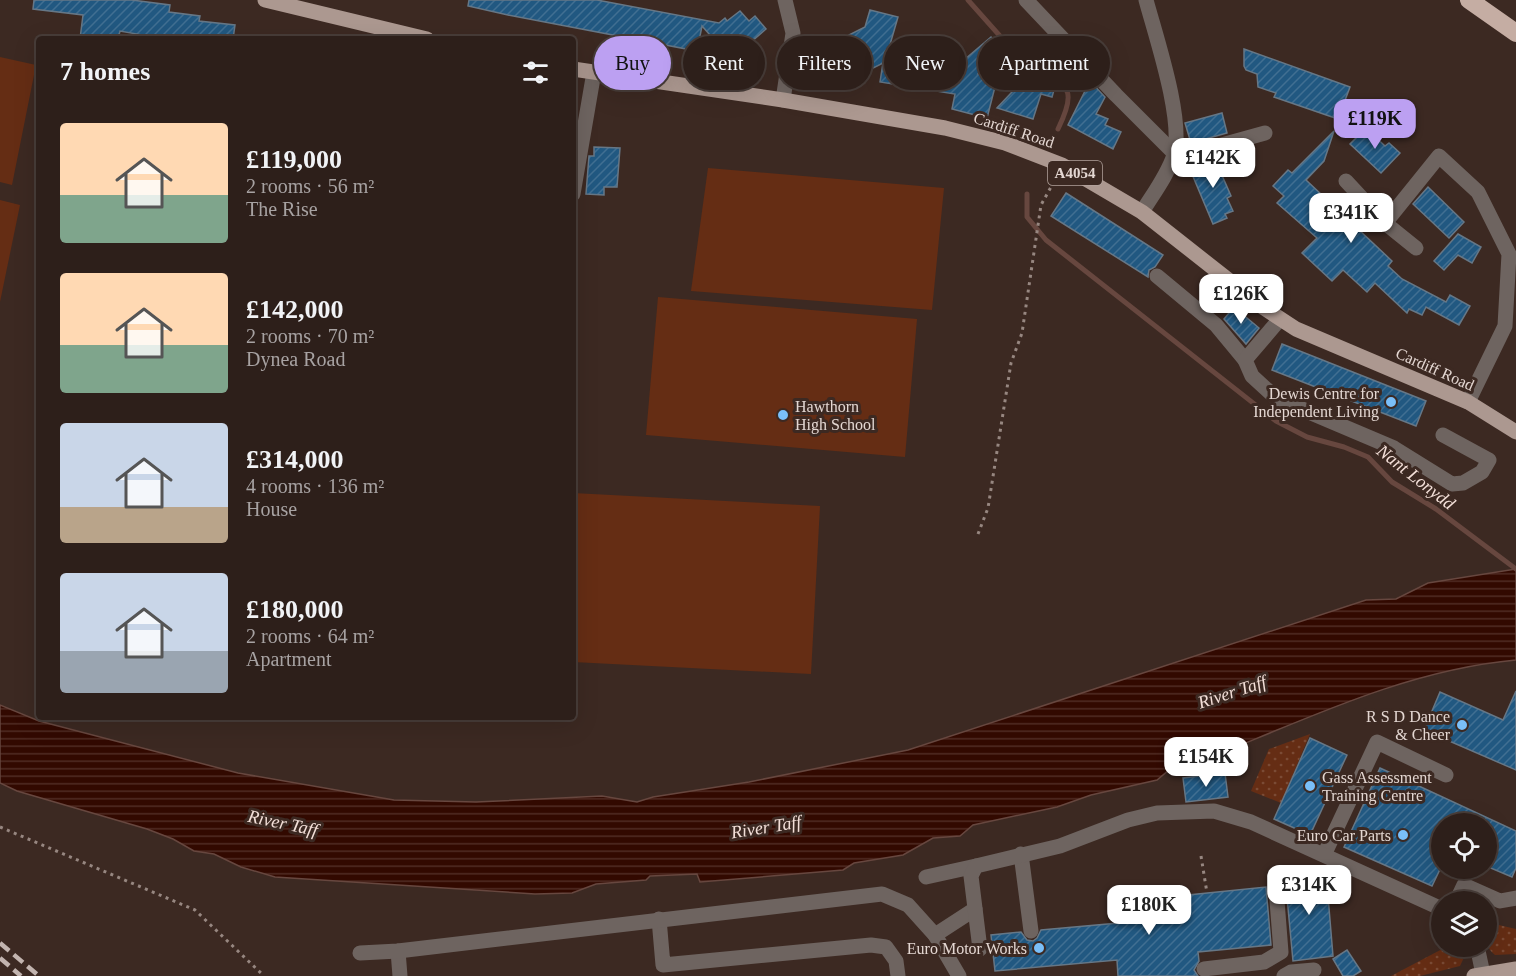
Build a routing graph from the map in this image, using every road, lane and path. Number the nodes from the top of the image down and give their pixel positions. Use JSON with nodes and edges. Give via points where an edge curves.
{"nodes":[{"id":1,"x":265,"y":0,"type":"edge"},
{"id":2,"x":785,"y":0,"type":"edge"},
{"id":3,"x":1026,"y":0,"type":"edge"},
{"id":4,"x":1146,"y":0,"type":"edge"},
{"id":5,"x":1469,"y":0,"type":"edge"},
{"id":6,"x":1516,"y":33,"type":"edge"},
{"id":7,"x":415,"y":36,"type":"edge"},
{"id":8,"x":576,"y":69,"type":"edge"},
{"id":9,"x":594,"y":72,"type":"joint"},
{"id":10,"x":671,"y":83,"type":"edge"},
{"id":11,"x":783,"y":100,"type":"junction"},
{"id":12,"x":1265,"y":133,"type":"dead end"},
{"id":13,"x":1174,"y":153,"type":"junction"},
{"id":14,"x":1062,"y":165,"type":"junction"},
{"id":15,"x":576,"y":177,"type":"edge"},
{"id":16,"x":1346,"y":181,"type":"dead end"},
{"id":17,"x":1142,"y":212,"type":"junction"},
{"id":18,"x":1385,"y":223,"type":"junction"},
{"id":19,"x":1416,"y":248,"type":"dead end"},
{"id":20,"x":1157,"y":276,"type":"dead end"},
{"id":21,"x":1280,"y":319,"type":"junction"},
{"id":22,"x":1245,"y":360,"type":"junction"},
{"id":23,"x":1468,"y":402,"type":"junction"},
{"id":24,"x":1516,"y":432,"type":"edge"},
{"id":25,"x":1443,"y":435,"type":"dead end"},
{"id":26,"x":978,"y":534,"type":"dead end"},
{"id":27,"x":1446,"y":775,"type":"dead end"},
{"id":28,"x":0,"y":827,"type":"edge"},
{"id":29,"x":1021,"y":854,"type":"junction"},
{"id":30,"x":1324,"y":855,"type":"junction"},
{"id":31,"x":1201,"y":856,"type":"dead end"},
{"id":32,"x":976,"y":866,"type":"junction"},
{"id":33,"x":1275,"y":875,"type":"dead end"},
{"id":34,"x":926,"y":877,"type":"dead end"},
{"id":35,"x":1461,"y":891,"type":"edge"},
{"id":36,"x":1478,"y":891,"type":"edge"},
{"id":37,"x":1207,"y":893,"type":"dead end"},
{"id":38,"x":1516,"y":898,"type":"edge"},
{"id":39,"x":1497,"y":900,"type":"edge"},
{"id":40,"x":1431,"y":904,"type":"edge"},
{"id":41,"x":975,"y":909,"type":"junction"},
{"id":42,"x":658,"y":919,"type":"junction"},
{"id":43,"x":1031,"y":931,"type":"dead end"},
{"id":44,"x":935,"y":934,"type":"junction"},
{"id":45,"x":980,"y":949,"type":"dead end"},
{"id":46,"x":398,"y":951,"type":"junction"},
{"id":47,"x":360,"y":953,"type":"dead end"},
{"id":48,"x":1478,"y":957,"type":"edge"},
{"id":49,"x":1203,"y":969,"type":"dead end"},
{"id":50,"x":1516,"y":969,"type":"edge"},
{"id":51,"x":1314,"y":970,"type":"dead end"},
{"id":52,"x":1479,"y":975,"type":"edge"},
{"id":53,"x":264,"y":976,"type":"edge"},
{"id":54,"x":400,"y":976,"type":"edge"},
{"id":55,"x":898,"y":976,"type":"edge"},
{"id":56,"x":959,"y":976,"type":"edge"},
{"id":57,"x":1284,"y":976,"type":"edge"}],
"edges":[{"from":1,"to":7,"type":"main road"},
{"from":2,"to":11,"type":"street","via":[[793,33]]},
{"from":3,"to":13,"type":"street"},
{"from":4,"to":13,"type":"street","via":[[1172,99]]},
{"from":5,"to":6,"type":"highway"},
{"from":8,"to":9,"type":"main road","name":"Cardiff Road","number":"A4054"},
{"from":9,"to":15,"type":"street"},
{"from":10,"to":11,"type":"main road","name":"Cardiff Road","number":"A4054"},
{"from":11,"to":14,"type":"main road","name":"Cardiff Road","number":"A4054","via":[[945,128],[1005,143]]},
{"from":12,"to":13,"type":"street","via":[[1182,156]]},
{"from":13,"to":17,"type":"street"},
{"from":14,"to":17,"type":"main road","name":"Cardiff Road","number":"A4054"},
{"from":14,"to":26,"type":"path","via":[[1041,204],[1022,333],[1011,363],[988,508]]},
{"from":16,"to":18,"type":"street"},
{"from":17,"to":21,"type":"main road","name":"Cardiff Road","number":"A4054"},
{"from":18,"to":19,"type":"street"},
{"from":18,"to":23,"type":"street","via":[[1439,156],[1478,192],[1509,254],[1505,326]]},
{"from":20,"to":22,"type":"street","via":[[1216,325]]},
{"from":21,"to":22,"type":"street"},
{"from":21,"to":23,"type":"main road","name":"Cardiff Road","number":"A4054","via":[[1335,347]]},
{"from":22,"to":25,"type":"street","via":[[1252,376],[1276,398],[1394,448],[1452,484],[1463,483],[1482,472],[1490,460]]},
{"from":23,"to":24,"type":"main road","name":"Cardiff Road","number":"A4054"},
{"from":27,"to":30,"type":"street","via":[[1377,742]]},
{"from":28,"to":53,"type":"path","via":[[195,910]]},
{"from":29,"to":30,"type":"street","via":[[1068,844],[1128,820],[1182,810],[1234,814]]},
{"from":29,"to":32,"type":"street"},
{"from":29,"to":43,"type":"street"},
{"from":30,"to":40,"type":"street"},
{"from":31,"to":37,"type":"path"},
{"from":32,"to":34,"type":"street"},
{"from":32,"to":41,"type":"street","via":[[971,876]]},
{"from":33,"to":49,"type":"street","via":[[1281,952],[1263,962]]},
{"from":35,"to":36,"type":"street","via":[[1464,885]]},
{"from":38,"to":39,"type":"street"},
{"from":41,"to":44,"type":"street"},
{"from":41,"to":45,"type":"street"},
{"from":42,"to":44,"type":"street","via":[[882,894],[908,905]]},
{"from":42,"to":46,"type":"street"},
{"from":42,"to":55,"type":"street","via":[[663,965],[871,945],[886,947],[896,961]]},
{"from":44,"to":56,"type":"street"},
{"from":46,"to":47,"type":"street"},
{"from":46,"to":54,"type":"street"},
{"from":48,"to":52,"type":"street"},
{"from":50,"to":52,"type":"main road"},
{"from":51,"to":57,"type":"street"}]}
